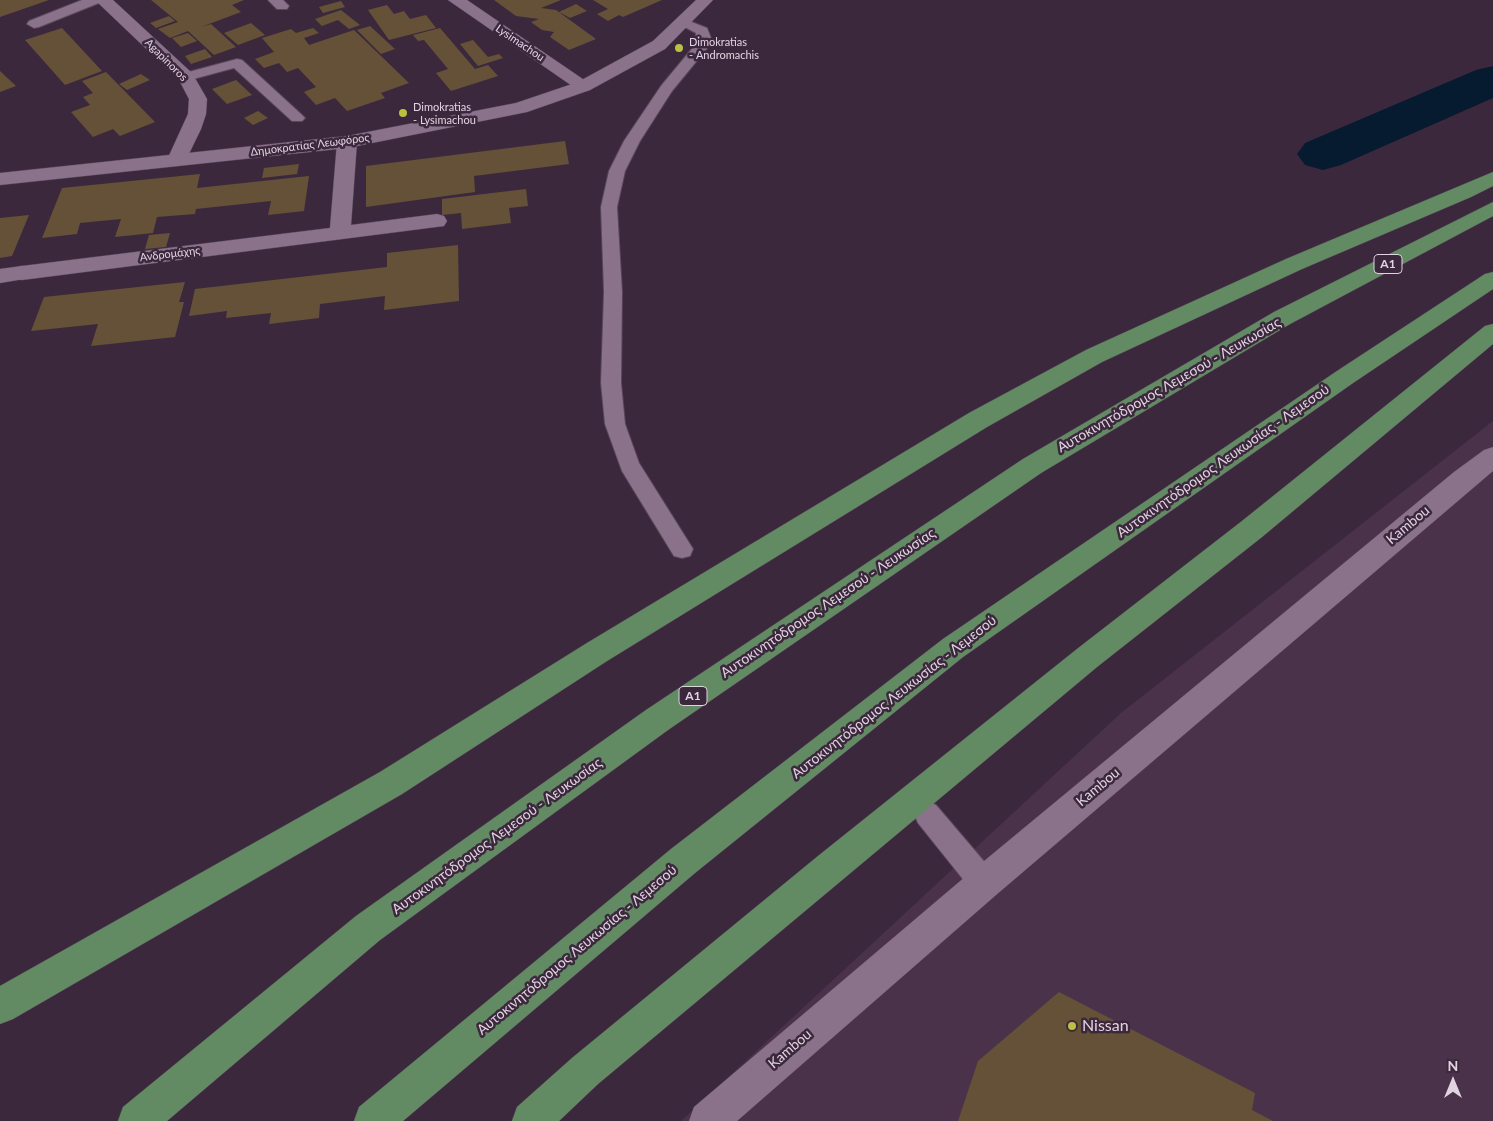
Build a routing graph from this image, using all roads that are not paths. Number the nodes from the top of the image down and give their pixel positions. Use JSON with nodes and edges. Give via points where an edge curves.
{"nodes":[{"id":1,"x":94,"y":0,"type":"edge"},
{"id":2,"x":103,"y":0,"type":"edge"},
{"id":3,"x":456,"y":0,"type":"edge"},
{"id":4,"x":705,"y":0,"type":"edge"},
{"id":5,"x":684,"y":23,"type":"junction"},
{"id":6,"x":34,"y":24,"type":"dead end"},
{"id":7,"x":186,"y":77,"type":"junction"},
{"id":8,"x":584,"y":86,"type":"junction"},
{"id":9,"x":297,"y":118,"type":"dead end"},
{"id":10,"x":347,"y":142,"type":"junction"},
{"id":11,"x":177,"y":160,"type":"junction"},
{"id":12,"x":1493,"y":178,"type":"edge"},
{"id":13,"x":0,"y":179,"type":"edge"},
{"id":14,"x":1493,"y":208,"type":"edge"},
{"id":15,"x":438,"y":221,"type":"dead end"},
{"id":16,"x":340,"y":232,"type":"junction"},
{"id":17,"x":0,"y":276,"type":"edge"},
{"id":18,"x":1493,"y":279,"type":"edge"},
{"id":19,"x":1493,"y":332,"type":"edge"},
{"id":20,"x":1493,"y":458,"type":"edge"},
{"id":21,"x":682,"y":549,"type":"dead end"},
{"id":22,"x":927,"y":814,"type":"dead end"},
{"id":23,"x":984,"y":883,"type":"junction"},
{"id":24,"x":0,"y":1006,"type":"edge"},
{"id":25,"x":137,"y":1121,"type":"edge"},
{"id":26,"x":373,"y":1121,"type":"edge"},
{"id":27,"x":532,"y":1121,"type":"edge"},
{"id":28,"x":708,"y":1121,"type":"edge"}],
"edges":[{"from":1,"to":6,"type":"lane"},
{"from":2,"to":7,"type":"street","name":"Agapinoros"},
{"from":3,"to":8,"type":"street","name":"Lysimachou"},
{"from":4,"to":5,"type":"street","name":"Δημοκρατίας Λεωφόρος"},
{"from":5,"to":8,"type":"street","name":"Δημοκρατίας Λεωφόρος","via":[[659,45]]},
{"from":5,"to":21,"type":"lane","via":[[702,31],[702,46],[666,89],[632,141],[618,171],[609,207],[611,383],[615,424],[629,465]]},
{"from":7,"to":9,"type":"lane","via":[[237,63]]},
{"from":7,"to":11,"type":"street","name":"Agapinoros","via":[[198,99],[197,114]]},
{"from":8,"to":10,"type":"street","name":"Δημοκρατίας Λεωφόρος","via":[[520,108]]},
{"from":10,"to":11,"type":"street","name":"Δημοκρατίας Λεωφόρος"},
{"from":10,"to":16,"type":"street"},
{"from":11,"to":13,"type":"street","name":"Δημοκρατίας Λεωφόρος"},
{"from":12,"to":24,"type":"highway","via":[[1294,264],[1094,356],[987,415],[596,652],[391,783]]},
{"from":14,"to":25,"type":"highway","name":"Αυτοκινητόδρομος Λεμεσού - Λευκωσίας","number":"A1","via":[[1282,318],[991,493],[657,720],[368,928]]},
{"from":15,"to":16,"type":"street","name":"Ανδρομάχης"},
{"from":16,"to":17,"type":"street","name":"Ανδρομάχης"},
{"from":18,"to":26,"type":"highway","name":"Αυτοκινητόδρομος Λευκωσίας - Λεμεσού","via":[[1345,377],[953,648],[683,861]]},
{"from":19,"to":27,"type":"highway","via":[[838,862],[585,1071]]},
{"from":20,"to":23,"type":"street","name":"Kambou","via":[[1463,479]]},
{"from":22,"to":23,"type":"lane"},
{"from":23,"to":28,"type":"street","name":"Kambou"}]}
